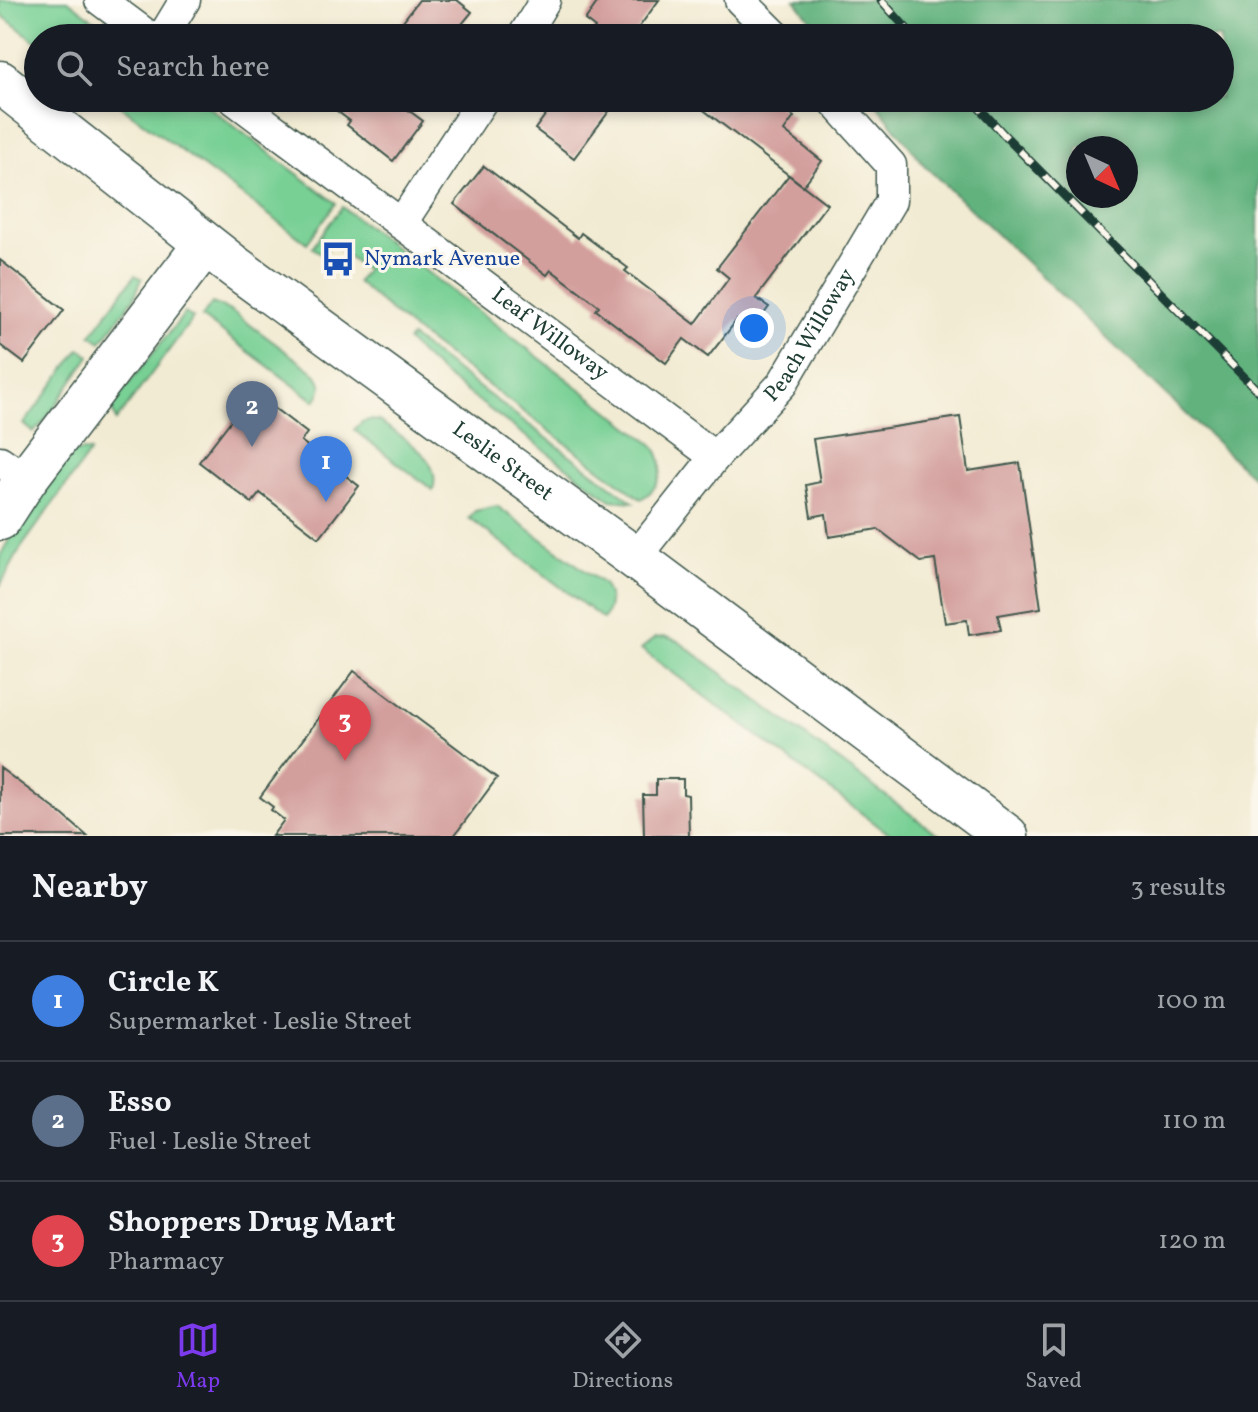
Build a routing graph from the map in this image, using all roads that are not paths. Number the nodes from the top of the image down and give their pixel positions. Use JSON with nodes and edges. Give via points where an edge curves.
{"nodes":[{"id":1,"x":100,"y":0,"type":"edge"},
{"id":2,"x":185,"y":0,"type":"edge"},
{"id":3,"x":545,"y":0,"type":"edge"},
{"id":4,"x":740,"y":0,"type":"edge"},
{"id":5,"x":132,"y":24,"type":"edge"},
{"id":6,"x":170,"y":24,"type":"edge"},
{"id":7,"x":530,"y":24,"type":"edge"},
{"id":8,"x":764,"y":24,"type":"edge"},
{"id":9,"x":0,"y":82,"type":"edge"},
{"id":10,"x":24,"y":101,"type":"edge"},
{"id":11,"x":38,"y":112,"type":"edge"},
{"id":12,"x":251,"y":112,"type":"edge"},
{"id":13,"x":475,"y":112,"type":"edge"},
{"id":14,"x":844,"y":112,"type":"edge"},
{"id":15,"x":401,"y":224,"type":"junction"},
{"id":16,"x":205,"y":244,"type":"junction"},
{"id":17,"x":715,"y":457,"type":"junction"},
{"id":18,"x":13,"y":470,"type":"edge"},
{"id":19,"x":0,"y":519,"type":"edge"},
{"id":20,"x":635,"y":558,"type":"junction"},
{"id":21,"x":1007,"y":836,"type":"edge"}],
"edges":[{"from":1,"to":5,"type":"street"},
{"from":2,"to":6,"type":"street"},
{"from":3,"to":7,"type":"street"},
{"from":4,"to":8,"type":"street"},
{"from":9,"to":10,"type":"main road","name":"Leslie Street"},
{"from":11,"to":16,"type":"main road","name":"Leslie Street"},
{"from":12,"to":15,"type":"street","name":"Leaf Willoway"},
{"from":13,"to":15,"type":"street"},
{"from":14,"to":17,"type":"street","name":"Peach Willoway","via":[[891,165],[891,201],[782,384]]},
{"from":15,"to":17,"type":"street","name":"Leaf Willoway"},
{"from":16,"to":18,"type":"main road"},
{"from":16,"to":20,"type":"main road","name":"Leslie Street"},
{"from":17,"to":20,"type":"street","name":"Peach Willoway"},
{"from":18,"to":19,"type":"main road"},
{"from":20,"to":21,"type":"main road","name":"Leslie Street"}]}
